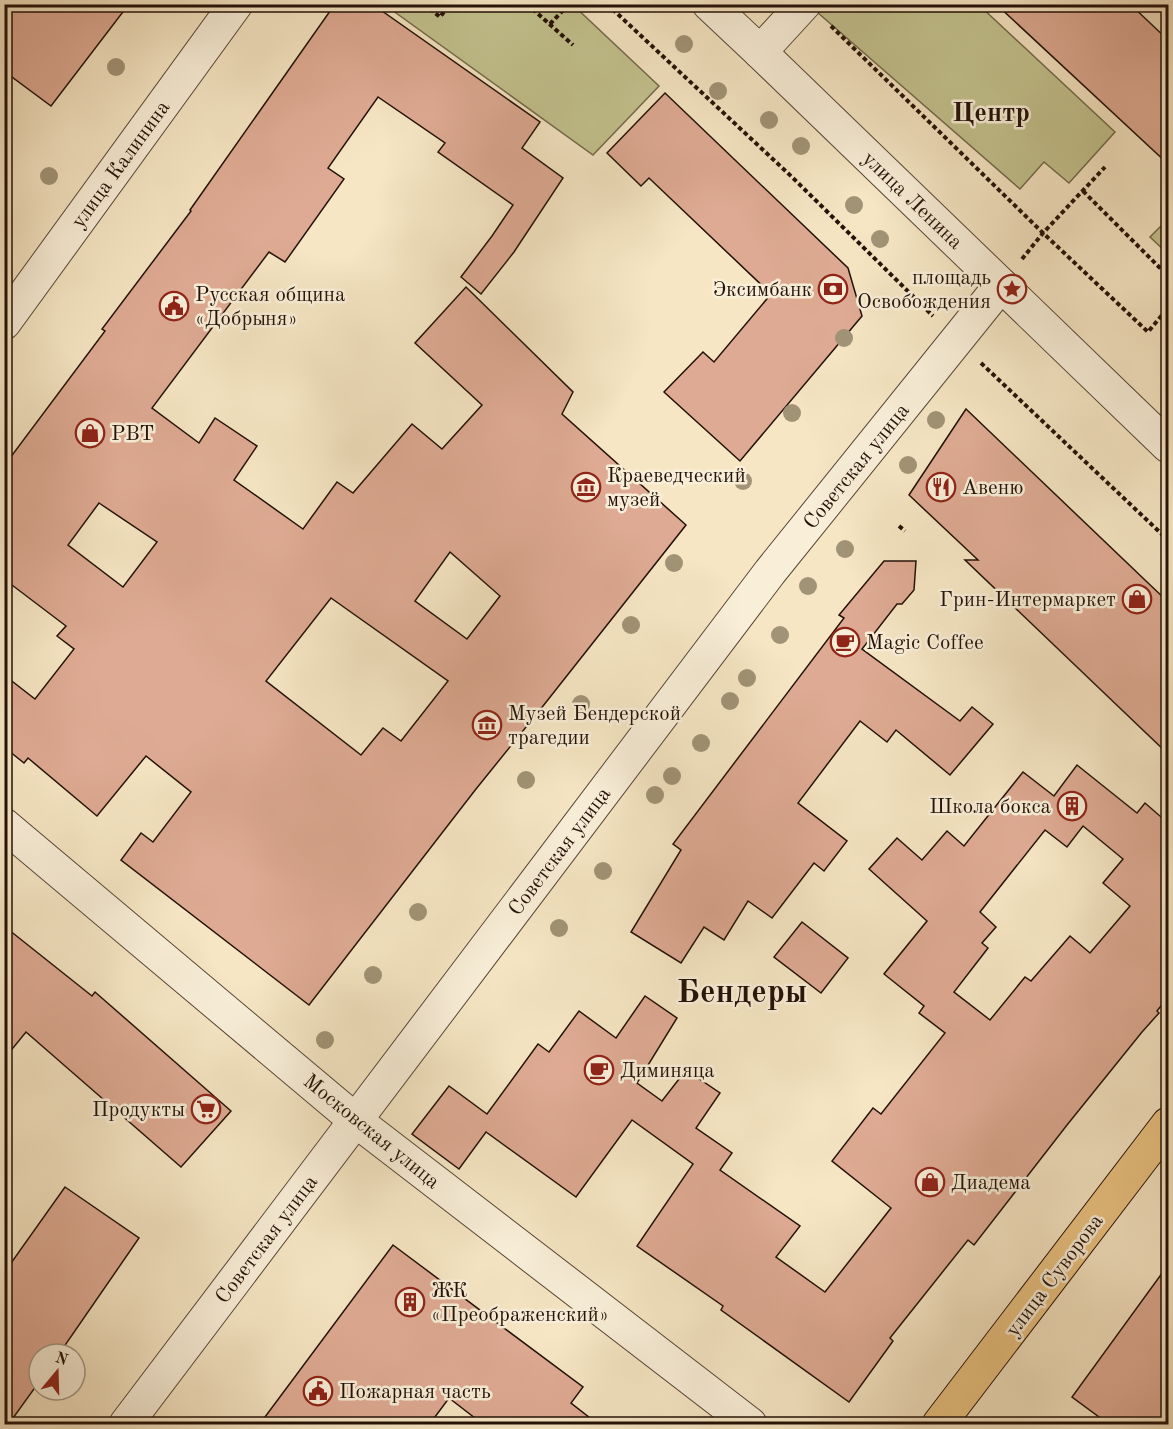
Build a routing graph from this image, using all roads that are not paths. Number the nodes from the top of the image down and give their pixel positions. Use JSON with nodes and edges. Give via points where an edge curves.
{"nodes":[{"id":1,"x":236,"y":4,"type":"edge"},
{"id":2,"x":709,"y":4,"type":"edge"},
{"id":3,"x":815,"y":13,"type":"edge"},
{"id":4,"x":760,"y":52,"type":"junction"},
{"id":5,"x":1001,"y":285,"type":"junction"},
{"id":6,"x":4,"y":322,"type":"edge"},
{"id":7,"x":1168,"y":446,"type":"edge"},
{"id":8,"x":4,"y":825,"type":"edge"},
{"id":9,"x":356,"y":1120,"type":"junction"},
{"id":10,"x":1168,"y":1124,"type":"edge"},
{"id":11,"x":126,"y":1425,"type":"edge"},
{"id":12,"x":750,"y":1425,"type":"edge"},
{"id":13,"x":939,"y":1425,"type":"edge"}],
"edges":[{"from":1,"to":6,"type":"street","name":"улица Калинина"},
{"from":2,"to":4,"type":"street","name":"улица Ленина"},
{"from":3,"to":4,"type":"street"},
{"from":4,"to":5,"type":"street","name":"улица Ленина"},
{"from":5,"to":7,"type":"street","name":"улица Ленина"},
{"from":5,"to":9,"type":"street","name":"Советская улица","via":[[770,572]]},
{"from":8,"to":9,"type":"street","name":"Московская улица"},
{"from":9,"to":11,"type":"street","name":"Советская улица"},
{"from":9,"to":12,"type":"street","name":"Московская улица"},
{"from":10,"to":13,"type":"main road","name":"улица Суворова"}]}
